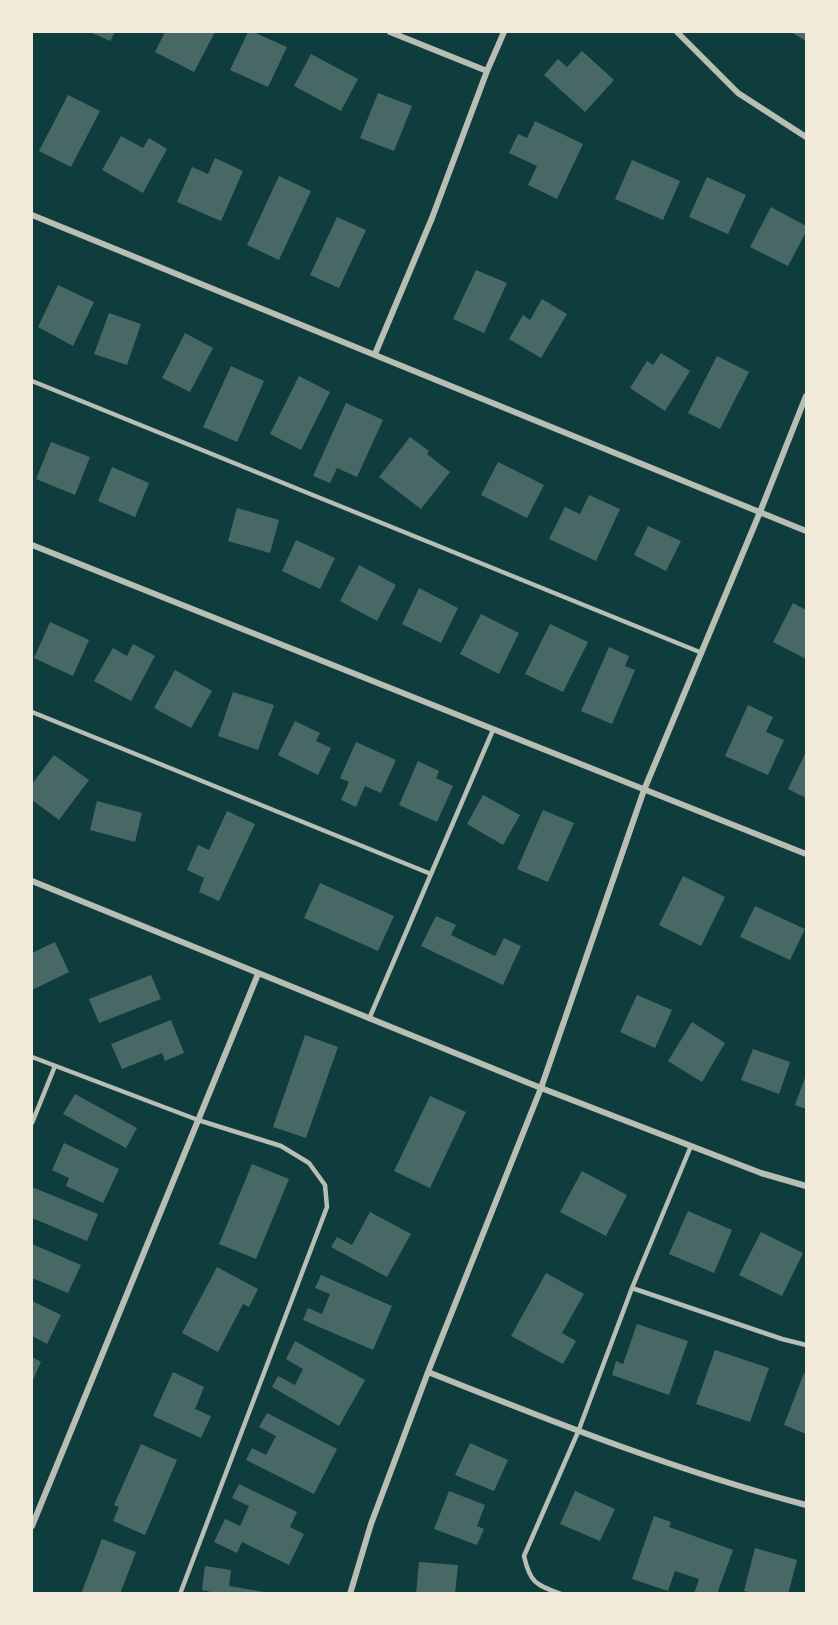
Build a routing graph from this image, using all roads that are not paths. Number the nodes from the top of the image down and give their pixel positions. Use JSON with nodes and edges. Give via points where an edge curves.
{"nodes":[{"id":1,"x":390,"y":32,"type":"edge"},
{"id":2,"x":504,"y":32,"type":"edge"},
{"id":3,"x":677,"y":32,"type":"edge"},
{"id":4,"x":487,"y":71,"type":"junction"},
{"id":5,"x":807,"y":137,"type":"edge"},
{"id":6,"x":32,"y":215,"type":"edge"},
{"id":7,"x":375,"y":354,"type":"junction"},
{"id":8,"x":32,"y":381,"type":"edge"},
{"id":9,"x":807,"y":396,"type":"edge"},
{"id":10,"x":760,"y":513,"type":"junction"},
{"id":11,"x":807,"y":531,"type":"edge"},
{"id":12,"x":32,"y":545,"type":"edge"},
{"id":13,"x":702,"y":653,"type":"junction"},
{"id":14,"x":32,"y":712,"type":"edge"},
{"id":15,"x":494,"y":730,"type":"junction"},
{"id":16,"x":644,"y":790,"type":"junction"},
{"id":17,"x":807,"y":854,"type":"edge"},
{"id":18,"x":431,"y":874,"type":"junction"},
{"id":19,"x":32,"y":881,"type":"edge"},
{"id":20,"x":258,"y":974,"type":"junction"},
{"id":21,"x":369,"y":1019,"type":"junction"},
{"id":22,"x":32,"y":1057,"type":"edge"},
{"id":23,"x":55,"y":1066,"type":"junction"},
{"id":24,"x":541,"y":1088,"type":"junction"},
{"id":25,"x":198,"y":1120,"type":"junction"},
{"id":26,"x":32,"y":1123,"type":"edge"},
{"id":27,"x":691,"y":1146,"type":"junction"},
{"id":28,"x":807,"y":1186,"type":"edge"},
{"id":29,"x":632,"y":1287,"type":"junction"},
{"id":30,"x":807,"y":1345,"type":"edge"},
{"id":31,"x":428,"y":1372,"type":"junction"},
{"id":32,"x":578,"y":1432,"type":"junction"},
{"id":33,"x":807,"y":1505,"type":"edge"},
{"id":34,"x":32,"y":1526,"type":"edge"},
{"id":35,"x":180,"y":1593,"type":"edge"},
{"id":36,"x":351,"y":1593,"type":"edge"},
{"id":37,"x":561,"y":1593,"type":"edge"}],
"edges":[{"from":1,"to":4,"type":"street"},
{"from":2,"to":4,"type":"street"},
{"from":3,"to":5,"type":"street","via":[[738,93]]},
{"from":4,"to":7,"type":"street"},
{"from":6,"to":7,"type":"street"},
{"from":7,"to":10,"type":"street"},
{"from":8,"to":13,"type":"lane"},
{"from":9,"to":10,"type":"street"},
{"from":10,"to":11,"type":"street"},
{"from":10,"to":13,"type":"street"},
{"from":12,"to":15,"type":"street"},
{"from":13,"to":16,"type":"street"},
{"from":14,"to":18,"type":"lane"},
{"from":15,"to":16,"type":"street"},
{"from":15,"to":18,"type":"lane"},
{"from":16,"to":17,"type":"street"},
{"from":16,"to":24,"type":"street"},
{"from":18,"to":21,"type":"lane"},
{"from":19,"to":20,"type":"street"},
{"from":20,"to":21,"type":"street"},
{"from":20,"to":25,"type":"street"},
{"from":21,"to":24,"type":"street"},
{"from":22,"to":23,"type":"lane"},
{"from":23,"to":25,"type":"lane"},
{"from":23,"to":26,"type":"lane"},
{"from":24,"to":27,"type":"street"},
{"from":24,"to":31,"type":"street"},
{"from":25,"to":34,"type":"street"},
{"from":25,"to":35,"type":"lane","via":[[281,1146],[309,1163],[325,1185],[327,1207]]},
{"from":27,"to":28,"type":"street"},
{"from":27,"to":29,"type":"lane"},
{"from":29,"to":30,"type":"lane"},
{"from":29,"to":32,"type":"lane"},
{"from":31,"to":32,"type":"street"},
{"from":31,"to":36,"type":"street","via":[[371,1524]]},
{"from":32,"to":33,"type":"street","via":[[699,1474]]},
{"from":32,"to":37,"type":"lane","via":[[524,1556],[527,1571],[539,1586]]}]}
